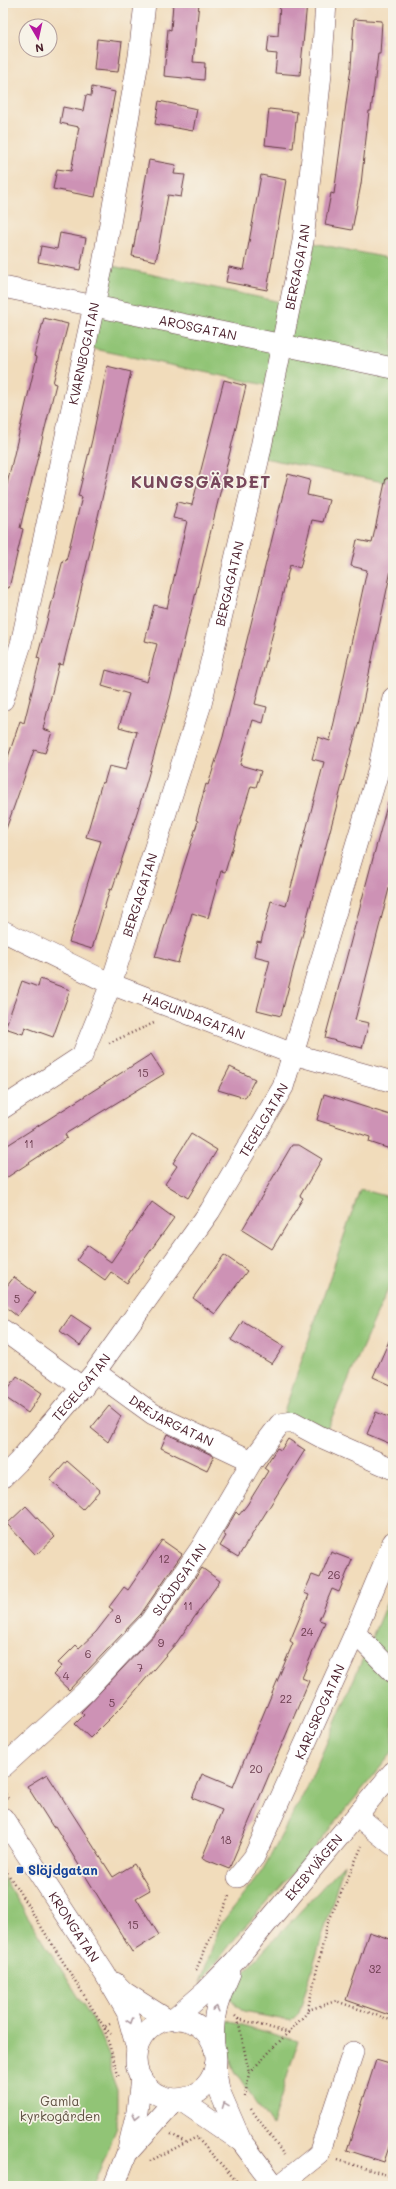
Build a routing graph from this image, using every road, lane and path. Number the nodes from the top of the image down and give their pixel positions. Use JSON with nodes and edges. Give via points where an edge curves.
{"nodes":[{"id":1,"x":145,"y":3,"type":"edge"},
{"id":2,"x":326,"y":3,"type":"edge"},
{"id":3,"x":3,"y":287,"type":"edge"},
{"id":4,"x":94,"y":305,"type":"junction"},
{"id":5,"x":283,"y":344,"type":"junction"},
{"id":6,"x":393,"y":368,"type":"edge"},
{"id":7,"x":393,"y":698,"type":"edge"},
{"id":8,"x":3,"y":700,"type":"edge"},
{"id":9,"x":3,"y":931,"type":"edge"},
{"id":10,"x":111,"y":984,"type":"junction"},
{"id":11,"x":180,"y":1010,"type":"junction"},
{"id":12,"x":293,"y":1054,"type":"junction"},
{"id":13,"x":82,"y":1056,"type":"junction"},
{"id":14,"x":393,"y":1082,"type":"edge"},
{"id":15,"x":3,"y":1108,"type":"edge"},
{"id":16,"x":3,"y":1330,"type":"edge"},
{"id":17,"x":89,"y":1380,"type":"junction"},
{"id":18,"x":252,"y":1461,"type":"junction"},
{"id":19,"x":393,"y":1469,"type":"edge"},
{"id":20,"x":3,"y":1477,"type":"edge"},
{"id":21,"x":393,"y":1542,"type":"edge"},
{"id":22,"x":355,"y":1633,"type":"junction"},
{"id":23,"x":393,"y":1672,"type":"edge"},
{"id":24,"x":3,"y":1767,"type":"edge"},
{"id":25,"x":393,"y":1772,"type":"edge"},
{"id":26,"x":356,"y":1816,"type":"junction"},
{"id":27,"x":3,"y":1818,"type":"edge"},
{"id":28,"x":376,"y":1832,"type":"junction"},
{"id":29,"x":393,"y":1845,"type":"edge"},
{"id":30,"x":3,"y":1866,"type":"edge"},
{"id":31,"x":238,"y":1877,"type":"dead end"},
{"id":32,"x":235,"y":1961,"type":"junction"},
{"id":33,"x":105,"y":1974,"type":"junction"},
{"id":34,"x":308,"y":2010,"type":"junction"},
{"id":35,"x":238,"y":2019,"type":"dead end"},
{"id":36,"x":171,"y":2020,"type":"junction"},
{"id":37,"x":393,"y":2021,"type":"edge"},
{"id":38,"x":290,"y":2033,"type":"junction"},
{"id":39,"x":137,"y":2049,"type":"junction"},
{"id":40,"x":353,"y":2052,"type":"dead end"},
{"id":41,"x":214,"y":2056,"type":"junction"},
{"id":42,"x":141,"y":2078,"type":"junction"},
{"id":43,"x":121,"y":2085,"type":"dead end"},
{"id":44,"x":245,"y":2097,"type":"junction"},
{"id":45,"x":177,"y":2099,"type":"junction"},
{"id":46,"x":248,"y":2102,"type":"dead end"},
{"id":47,"x":250,"y":2107,"type":"dead end"},
{"id":48,"x":223,"y":2120,"type":"junction"},
{"id":49,"x":197,"y":2137,"type":"junction"},
{"id":50,"x":127,"y":2153,"type":"junction"},
{"id":51,"x":319,"y":2154,"type":"junction"},
{"id":52,"x":147,"y":2162,"type":"dead end"},
{"id":53,"x":393,"y":2167,"type":"edge"},
{"id":54,"x":297,"y":2173,"type":"junction"},
{"id":55,"x":391,"y":2177,"type":"edge"},
{"id":56,"x":114,"y":2186,"type":"edge"},
{"id":57,"x":241,"y":2186,"type":"edge"},
{"id":58,"x":275,"y":2186,"type":"edge"},
{"id":59,"x":279,"y":2186,"type":"edge"}],
"edges":[{"from":1,"to":4,"type":"street","name":"KVARNBOGATAN","via":[[121,165]]},
{"from":2,"to":5,"type":"street","name":"BERGAGATAN","via":[[303,241]]},
{"from":3,"to":4,"type":"street","name":"AROSGATAN"},
{"from":4,"to":5,"type":"street","name":"AROSGATAN"},
{"from":4,"to":8,"type":"street","name":"KVARNBOGATAN","via":[[21,644]]},
{"from":5,"to":6,"type":"street","name":"AROSGATAN"},
{"from":5,"to":10,"type":"street","name":"BERGAGATAN","via":[[201,704]]},
{"from":7,"to":12,"type":"street","name":"TEGELGATAN","via":[[378,772]]},
{"from":9,"to":10,"type":"street","name":"HAGUNDAGATAN"},
{"from":10,"to":11,"type":"street","name":"HAGUNDAGATAN"},
{"from":10,"to":13,"type":"street","name":"BERGAGATAN"},
{"from":11,"to":12,"type":"street","name":"HAGUNDAGATAN"},
{"from":11,"to":13,"type":"path"},
{"from":12,"to":14,"type":"street","name":"HAGUNDAGATAN"},
{"from":12,"to":17,"type":"street","name":"TEGELGATAN","via":[[283,1087],[210,1211]]},
{"from":13,"to":15,"type":"street"},
{"from":16,"to":17,"type":"street","name":"DREJARGATAN"},
{"from":17,"to":18,"type":"street","name":"DREJARGATAN"},
{"from":17,"to":20,"type":"street","name":"TEGELGATAN"},
{"from":18,"to":19,"type":"street","name":"SLÖJDGATAN","via":[[280,1424],[293,1422]]},
{"from":18,"to":24,"type":"street","name":"SLÖJDGATAN","via":[[201,1548],[150,1622],[85,1692]]},
{"from":21,"to":22,"type":"street","name":"KARLSROGATAN"},
{"from":22,"to":23,"type":"street"},
{"from":22,"to":31,"type":"street","name":"KARLSROGATAN","via":[[254,1857]]},
{"from":25,"to":26,"type":"street","name":"EKEBYVÄGEN"},
{"from":26,"to":28,"type":"street"},
{"from":26,"to":32,"type":"street","name":"EKEBYVÄGEN"},
{"from":27,"to":33,"type":"street","name":"KRONGATAN"},
{"from":28,"to":29,"type":"street"},
{"from":28,"to":34,"type":"path","via":[[359,1850],[327,1925]]},
{"from":30,"to":43,"type":"path","via":[[104,2027]]},
{"from":32,"to":36,"type":"street","name":"EKEBYVÄGEN","via":[[205,1992]]},
{"from":41,"to":32,"type":"street","name":"EKEBYVÄGEN","one_way":true,"via":[[212,2023]]},
{"from":33,"to":36,"type":"street","name":"KRONGATAN","via":[[124,1992]]},
{"from":33,"to":39,"type":"street","name":"KRONGATAN","one_way":true,"via":[[127,2012]]},
{"from":34,"to":37,"type":"path","via":[[336,2001]]},
{"from":34,"to":38,"type":"path"},
{"from":35,"to":38,"type":"path"},
{"from":36,"to":39,"type":"street","via":[[152,2027],[144,2035]]},
{"from":36,"to":41,"type":"street","via":[[183,2020],[200,2028],[206,2034]]},
{"from":38,"to":44,"type":"path","via":[[249,2073]]},
{"from":39,"to":42,"type":"street","via":[[137,2068]]},
{"from":40,"to":51,"type":"street"},
{"from":41,"to":45,"type":"street","via":[[209,2080],[197,2093]]},
{"from":48,"to":41,"type":"street","name":"EKEBYVÄGEN","one_way":true},
{"from":42,"to":45,"type":"street","via":[[159,2095]]},
{"from":42,"to":50,"type":"street","one_way":true},
{"from":44,"to":46,"type":"path"},
{"from":44,"to":48,"type":"path"},
{"from":45,"to":48,"type":"street"},
{"from":45,"to":50,"type":"street"},
{"from":47,"to":54,"type":"path"},
{"from":48,"to":49,"type":"path"},
{"from":48,"to":58,"type":"street","name":"EKEBYVÄGEN"},
{"from":49,"to":52,"type":"path"},
{"from":49,"to":57,"type":"path"},
{"from":50,"to":56,"type":"street"},
{"from":51,"to":54,"type":"street"},
{"from":51,"to":55,"type":"path"},
{"from":53,"to":55,"type":"path"},
{"from":54,"to":59,"type":"street"}]}
